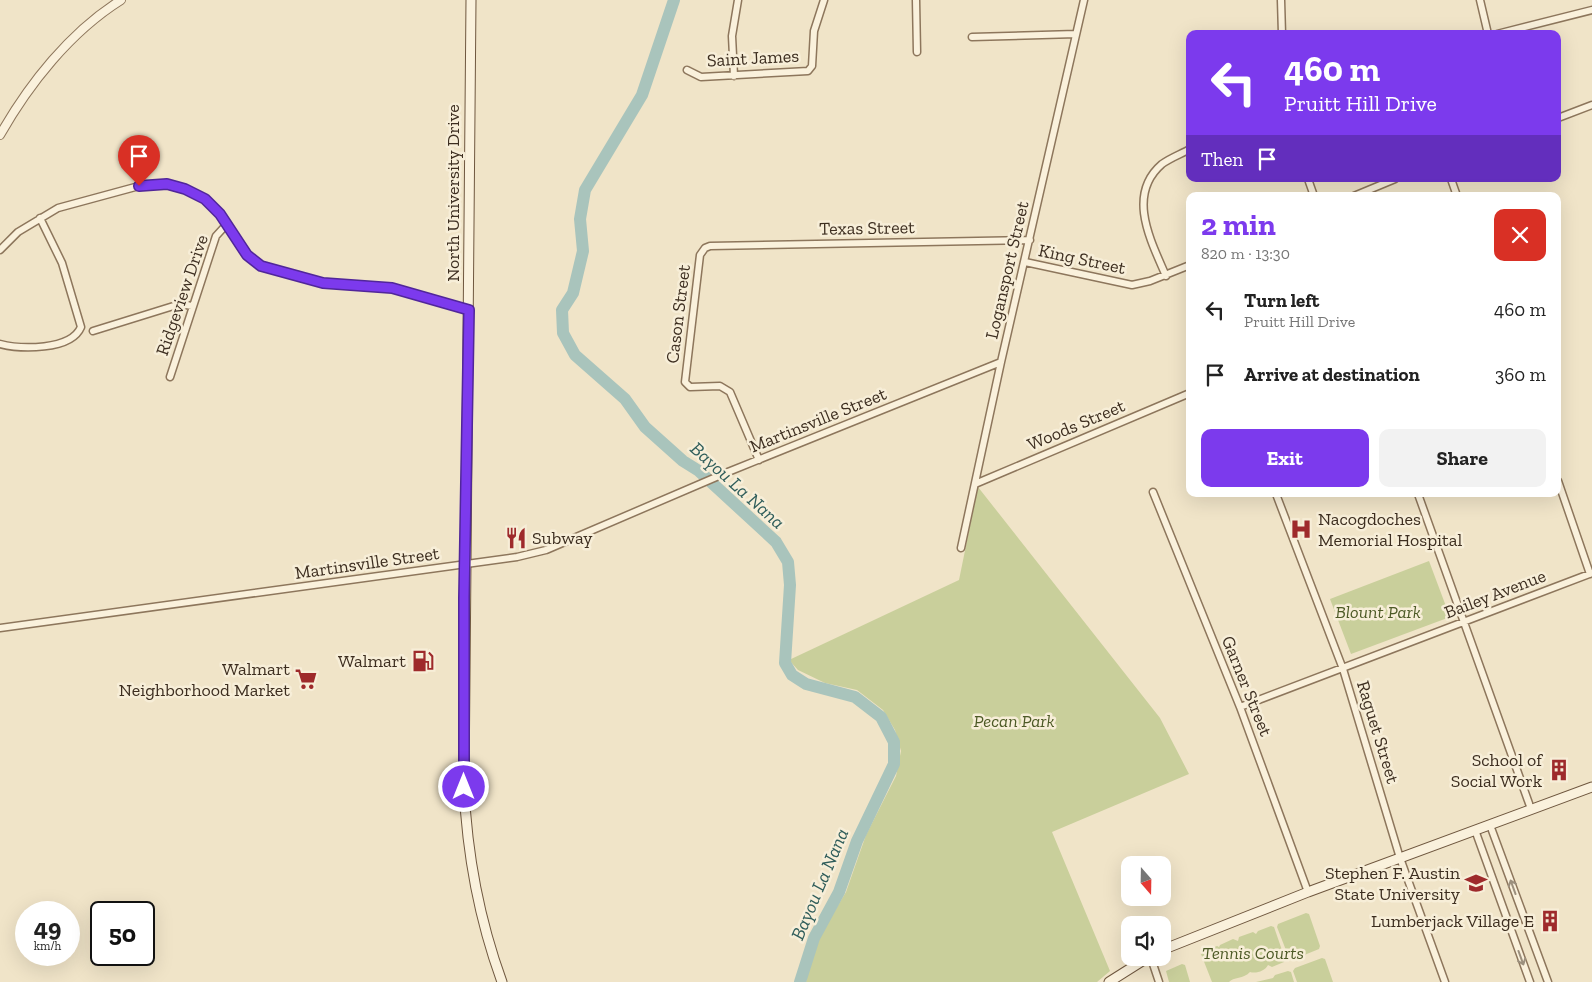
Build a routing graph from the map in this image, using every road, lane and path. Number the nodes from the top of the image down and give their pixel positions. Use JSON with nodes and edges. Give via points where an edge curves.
{"nodes":[{"id":1,"x":121,"y":0,"type":"edge"},
{"id":2,"x":471,"y":0,"type":"edge"},
{"id":3,"x":738,"y":0,"type":"edge"},
{"id":4,"x":824,"y":0,"type":"edge"},
{"id":5,"x":916,"y":0,"type":"edge"},
{"id":6,"x":1084,"y":0,"type":"edge"},
{"id":7,"x":1281,"y":0,"type":"edge"},
{"id":8,"x":1480,"y":0,"type":"edge"},
{"id":9,"x":1592,"y":10,"type":"edge"},
{"id":10,"x":1282,"y":30,"type":"edge"},
{"id":11,"x":1487,"y":30,"type":"edge"},
{"id":12,"x":1513,"y":30,"type":"edge"},
{"id":13,"x":1076,"y":34,"type":"junction"},
{"id":14,"x":972,"y":38,"type":"dead end"},
{"id":15,"x":917,"y":52,"type":"dead end"},
{"id":16,"x":687,"y":70,"type":"dead end"},
{"id":17,"x":734,"y":76,"type":"junction"},
{"id":18,"x":1592,"y":106,"type":"edge"},
{"id":19,"x":1561,"y":117,"type":"edge"},
{"id":20,"x":0,"y":135,"type":"edge"},
{"id":21,"x":1186,"y":152,"type":"edge"},
{"id":22,"x":1388,"y":182,"type":"edge"},
{"id":23,"x":1364,"y":192,"type":"edge"},
{"id":24,"x":40,"y":218,"type":"junction"},
{"id":25,"x":227,"y":224,"type":"junction"},
{"id":26,"x":1030,"y":240,"type":"junction"},
{"id":27,"x":705,"y":248,"type":"joint"},
{"id":28,"x":0,"y":250,"type":"edge"},
{"id":29,"x":1025,"y":262,"type":"junction"},
{"id":30,"x":1186,"y":269,"type":"edge"},
{"id":31,"x":1166,"y":276,"type":"junction"},
{"id":32,"x":192,"y":306,"type":"junction"},
{"id":33,"x":469,"y":310,"type":"junction"},
{"id":34,"x":93,"y":331,"type":"dead end"},
{"id":35,"x":0,"y":344,"type":"edge"},
{"id":36,"x":1001,"y":362,"type":"junction"},
{"id":37,"x":170,"y":377,"type":"dead end"},
{"id":38,"x":1186,"y":395,"type":"edge"},
{"id":39,"x":759,"y":460,"type":"junction"},
{"id":40,"x":975,"y":484,"type":"junction"},
{"id":41,"x":1561,"y":489,"type":"edge"},
{"id":42,"x":1153,"y":492,"type":"dead end"},
{"id":43,"x":1277,"y":497,"type":"edge"},
{"id":44,"x":1419,"y":497,"type":"edge"},
{"id":45,"x":961,"y":548,"type":"dead end"},
{"id":46,"x":465,"y":565,"type":"junction"},
{"id":47,"x":1591,"y":574,"type":"edge"},
{"id":48,"x":1463,"y":622,"type":"junction"},
{"id":49,"x":0,"y":628,"type":"edge"},
{"id":50,"x":1343,"y":669,"type":"junction"},
{"id":51,"x":1240,"y":707,"type":"junction"},
{"id":52,"x":1592,"y":787,"type":"edge"},
{"id":53,"x":1531,"y":809,"type":"junction"},
{"id":54,"x":1490,"y":825,"type":"junction"},
{"id":55,"x":1476,"y":830,"type":"junction"},
{"id":56,"x":1400,"y":858,"type":"junction"},
{"id":57,"x":1308,"y":892,"type":"junction"},
{"id":58,"x":1171,"y":946,"type":"edge"},
{"id":59,"x":1134,"y":966,"type":"edge"},
{"id":60,"x":1154,"y":966,"type":"edge"},
{"id":61,"x":502,"y":982,"type":"edge"},
{"id":62,"x":1109,"y":982,"type":"edge"},
{"id":63,"x":1159,"y":982,"type":"edge"},
{"id":64,"x":1444,"y":982,"type":"edge"},
{"id":65,"x":1530,"y":982,"type":"edge"},
{"id":66,"x":1548,"y":982,"type":"edge"}],
"edges":[{"from":1,"to":20,"type":"street","via":[[59,53],[28,91]]},
{"from":2,"to":33,"type":"main road","name":"North University Drive"},
{"from":3,"to":17,"type":"street","via":[[732,36]]},
{"from":4,"to":17,"type":"street","name":"Saint James","via":[[814,31],[812,66],[808,71]]},
{"from":5,"to":15,"type":"street"},
{"from":6,"to":13,"type":"street","name":"Logansport Street"},
{"from":7,"to":10,"type":"street"},
{"from":8,"to":11,"type":"street"},
{"from":9,"to":12,"type":"street"},
{"from":13,"to":14,"type":"street"},
{"from":13,"to":26,"type":"street","name":"Logansport Street"},
{"from":16,"to":17,"type":"street","name":"Saint James","via":[[702,77]]},
{"from":18,"to":19,"type":"street"},
{"from":21,"to":31,"type":"street","via":[[1156,170],[1144,198],[1146,230]]},
{"from":22,"to":23,"type":"street"},
{"from":24,"to":25,"type":"street","via":[[77,202],[158,183],[177,186],[205,199]]},
{"from":24,"to":28,"type":"street","via":[[18,232]]},
{"from":24,"to":35,"type":"street","via":[[60,258],[81,327],[72,338],[45,346],[26,348]]},
{"from":25,"to":32,"type":"street","name":"Ridgeview Drive","via":[[216,236]]},
{"from":25,"to":33,"type":"street","via":[[247,255],[261,266],[323,283],[392,288]]},
{"from":26,"to":27,"type":"street","name":"Texas Street"},
{"from":26,"to":29,"type":"street","name":"Logansport Street"},
{"from":27,"to":39,"type":"street","name":"Cason Street","via":[[700,255],[685,382],[690,387],[720,386],[730,392]]},
{"from":29,"to":31,"type":"street","name":"King Street","via":[[1126,284]]},
{"from":29,"to":36,"type":"street","name":"Logansport Street"},
{"from":30,"to":31,"type":"street","name":"King Street"},
{"from":32,"to":34,"type":"street","via":[[180,304]]},
{"from":32,"to":37,"type":"street","name":"Ridgeview Drive"},
{"from":33,"to":46,"type":"main road","name":"North University Drive"},
{"from":36,"to":39,"type":"street","name":"Martinsville Street"},
{"from":36,"to":40,"type":"street","name":"Logansport Street"},
{"from":38,"to":40,"type":"street","name":"Woods Street"},
{"from":39,"to":46,"type":"street","name":"Martinsville Street","via":[[546,550],[517,558]]},
{"from":40,"to":45,"type":"street","name":"Logansport Street"},
{"from":41,"to":47,"type":"street"},
{"from":42,"to":51,"type":"street","name":"Garner Street"},
{"from":43,"to":50,"type":"street","name":"Raguet Street"},
{"from":44,"to":48,"type":"street"},
{"from":46,"to":49,"type":"street","name":"Martinsville Street"},
{"from":46,"to":61,"type":"main road","name":"North University Drive","via":[[466,819],[479,903]]},
{"from":47,"to":48,"type":"street","name":"Bailey Avenue"},
{"from":48,"to":50,"type":"street","name":"Bailey Avenue"},
{"from":48,"to":53,"type":"street"},
{"from":50,"to":51,"type":"street","name":"Bailey Avenue"},
{"from":50,"to":56,"type":"street","name":"Raguet Street"},
{"from":51,"to":57,"type":"street","name":"Garner Street"},
{"from":52,"to":53,"type":"main road"},
{"from":53,"to":54,"type":"main road"},
{"from":54,"to":55,"type":"main road"},
{"from":66,"to":54,"type":"street","one_way":true},
{"from":55,"to":56,"type":"main road"},
{"from":55,"to":65,"type":"street","one_way":true},
{"from":56,"to":57,"type":"main road"},
{"from":56,"to":64,"type":"street","name":"Raguet Street"},
{"from":57,"to":58,"type":"main road"},
{"from":59,"to":62,"type":"main road"},
{"from":60,"to":63,"type":"street"}]}
